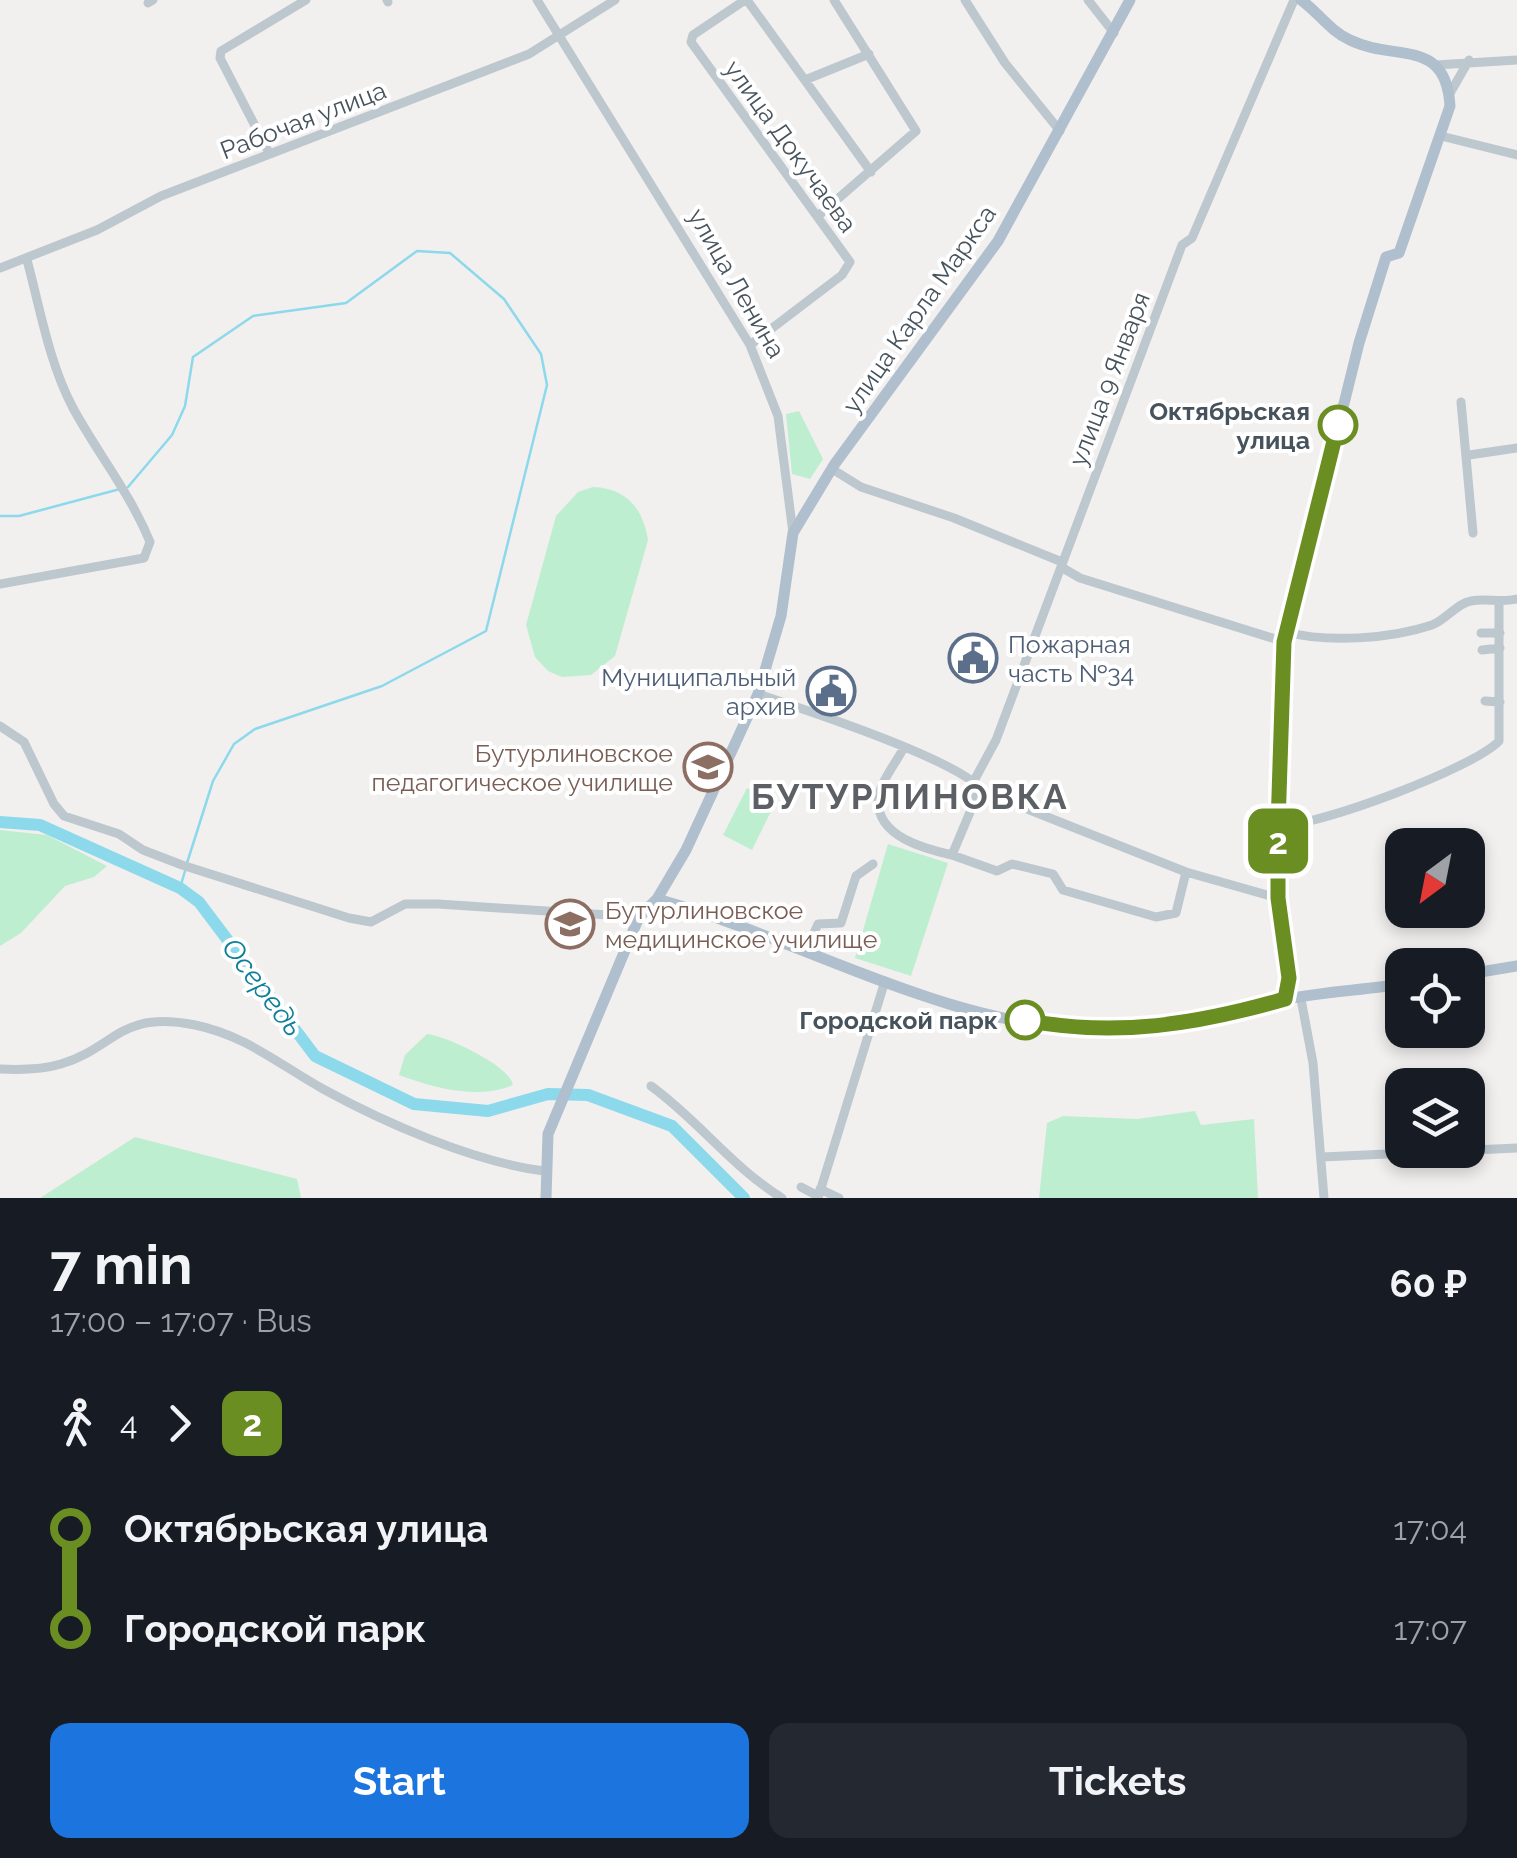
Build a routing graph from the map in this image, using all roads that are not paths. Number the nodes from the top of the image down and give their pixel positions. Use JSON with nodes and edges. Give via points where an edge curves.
{"nodes":[{"id":1,"x":306,"y":0,"type":"edge"},
{"id":2,"x":537,"y":0,"type":"edge"},
{"id":3,"x":614,"y":0,"type":"edge"},
{"id":4,"x":746,"y":0,"type":"edge"},
{"id":5,"x":834,"y":0,"type":"edge"},
{"id":6,"x":965,"y":0,"type":"edge"},
{"id":7,"x":1088,"y":0,"type":"edge"},
{"id":8,"x":1130,"y":0,"type":"edge"},
{"id":9,"x":1298,"y":0,"type":"edge"},
{"id":10,"x":1114,"y":33,"type":"junction"},
{"id":11,"x":560,"y":39,"type":"junction"},
{"id":12,"x":869,"y":54,"type":"junction"},
{"id":13,"x":1469,"y":60,"type":"junction"},
{"id":14,"x":1517,"y":60,"type":"edge"},
{"id":15,"x":1436,"y":66,"type":"junction"},
{"id":16,"x":805,"y":80,"type":"junction"},
{"id":17,"x":1449,"y":95,"type":"junction"},
{"id":18,"x":1060,"y":131,"type":"junction"},
{"id":19,"x":1442,"y":136,"type":"junction"},
{"id":20,"x":269,"y":153,"type":"junction"},
{"id":21,"x":1517,"y":155,"type":"edge"},
{"id":22,"x":871,"y":172,"type":"junction"},
{"id":23,"x":818,"y":216,"type":"junction"},
{"id":24,"x":26,"y":260,"type":"junction"},
{"id":25,"x":0,"y":268,"type":"edge"},
{"id":26,"x":750,"y":345,"type":"junction"},
{"id":27,"x":1461,"y":402,"type":"dead end"},
{"id":28,"x":1517,"y":448,"type":"edge"},
{"id":29,"x":1469,"y":455,"type":"junction"},
{"id":30,"x":832,"y":469,"type":"junction"},
{"id":31,"x":793,"y":533,"type":"junction"},
{"id":32,"x":1473,"y":533,"type":"dead end"},
{"id":33,"x":1061,"y":565,"type":"junction"},
{"id":34,"x":0,"y":584,"type":"edge"},
{"id":35,"x":1517,"y":599,"type":"edge"},
{"id":36,"x":1500,"y":604,"type":"junction"},
{"id":37,"x":1500,"y":632,"type":"junction"},
{"id":38,"x":1481,"y":633,"type":"dead end"},
{"id":39,"x":1285,"y":637,"type":"junction"},
{"id":40,"x":1500,"y":648,"type":"junction"},
{"id":41,"x":1482,"y":650,"type":"dead end"},
{"id":42,"x":758,"y":694,"type":"junction"},
{"id":43,"x":1485,"y":701,"type":"dead end"},
{"id":44,"x":1500,"y":702,"type":"junction"},
{"id":45,"x":0,"y":726,"type":"edge"},
{"id":46,"x":903,"y":750,"type":"junction"},
{"id":47,"x":974,"y":779,"type":"junction"},
{"id":48,"x":1278,"y":826,"type":"junction"},
{"id":49,"x":952,"y":856,"type":"junction"},
{"id":50,"x":873,"y":864,"type":"dead end"},
{"id":51,"x":1186,"y":872,"type":"junction"},
{"id":52,"x":1278,"y":898,"type":"junction"},
{"id":53,"x":657,"y":900,"type":"junction"},
{"id":54,"x":639,"y":917,"type":"junction"},
{"id":55,"x":806,"y":951,"type":"junction"},
{"id":56,"x":1517,"y":966,"type":"edge"},
{"id":57,"x":1485,"y":971,"type":"edge"},
{"id":58,"x":884,"y":982,"type":"junction"},
{"id":59,"x":1385,"y":987,"type":"edge"},
{"id":60,"x":1285,"y":999,"type":"junction"},
{"id":61,"x":1301,"y":999,"type":"junction"},
{"id":62,"x":0,"y":1069,"type":"edge"},
{"id":63,"x":651,"y":1086,"type":"dead end"},
{"id":64,"x":1517,"y":1148,"type":"edge"},
{"id":65,"x":1322,"y":1157,"type":"junction"},
{"id":66,"x":544,"y":1172,"type":"junction"},
{"id":67,"x":800,"y":1187,"type":"dead end"},
{"id":68,"x":819,"y":1194,"type":"edge"},
{"id":69,"x":546,"y":1198,"type":"edge"},
{"id":70,"x":782,"y":1198,"type":"edge"},
{"id":71,"x":839,"y":1198,"type":"edge"},
{"id":72,"x":1324,"y":1198,"type":"edge"}],
"edges":[{"from":1,"to":20,"type":"street","via":[[221,51]]},
{"from":2,"to":11,"type":"street","name":"улица Ленина"},
{"from":3,"to":11,"type":"street","name":"Рабочая улица"},
{"from":4,"to":16,"type":"street"},
{"from":4,"to":23,"type":"street","name":"улица Докучаева","via":[[693,35],[692,45]]},
{"from":5,"to":12,"type":"street"},
{"from":6,"to":18,"type":"street","via":[[1014,77]]},
{"from":7,"to":10,"type":"street"},
{"from":8,"to":10,"type":"main road","name":"улица Карла Маркса"},
{"from":9,"to":15,"type":"main road","via":[[1350,40]]},
{"from":9,"to":33,"type":"street","name":"улица 9 Января","via":[[1192,238],[1182,245]]},
{"from":10,"to":18,"type":"main road","name":"улица Карла Маркса"},
{"from":11,"to":20,"type":"street","name":"Рабочая улица"},
{"from":11,"to":26,"type":"street","name":"улица Ленина"},
{"from":12,"to":16,"type":"street"},
{"from":12,"to":22,"type":"street","via":[[916,128],[912,139]]},
{"from":13,"to":14,"type":"street"},
{"from":13,"to":15,"type":"street"},
{"from":13,"to":17,"type":"street"},
{"from":15,"to":17,"type":"main road"},
{"from":16,"to":22,"type":"street"},
{"from":17,"to":19,"type":"main road"},
{"from":18,"to":30,"type":"main road","name":"улица Карла Маркса","via":[[990,253]]},
{"from":19,"to":21,"type":"street"},
{"from":19,"to":39,"type":"main road","via":[[1399,253],[1386,257],[1370,308]]},
{"from":20,"to":24,"type":"street","name":"Рабочая улица"},
{"from":22,"to":23,"type":"street"},
{"from":23,"to":26,"type":"street","name":"улица Докучаева","via":[[850,266]]},
{"from":24,"to":25,"type":"street","name":"Рабочая улица"},
{"from":24,"to":34,"type":"street","via":[[73,408],[115,470],[150,542],[144,558]]},
{"from":26,"to":31,"type":"street","name":"улица Ленина","via":[[778,416]]},
{"from":27,"to":29,"type":"street"},
{"from":28,"to":29,"type":"street"},
{"from":29,"to":32,"type":"street"},
{"from":30,"to":31,"type":"main road","name":"улица Карла Маркса"},
{"from":30,"to":33,"type":"street","via":[[861,487]]},
{"from":31,"to":42,"type":"main road","name":"улица Ленина","via":[[781,616]]},
{"from":33,"to":39,"type":"street","via":[[1080,578]]},
{"from":33,"to":47,"type":"street","name":"улица 9 Января","via":[[996,740]]},
{"from":35,"to":36,"type":"street"},
{"from":36,"to":37,"type":"street"},
{"from":36,"to":39,"type":"street","via":[[1469,600],[1434,624],[1368,636]]},
{"from":37,"to":38,"type":"street"},
{"from":37,"to":40,"type":"street"},
{"from":39,"to":48,"type":"main road"},
{"from":40,"to":41,"type":"street"},
{"from":40,"to":44,"type":"street"},
{"from":42,"to":46,"type":"street"},
{"from":42,"to":53,"type":"main road","name":"улица Ленина"},
{"from":43,"to":44,"type":"street"},
{"from":44,"to":48,"type":"street","via":[[1500,740],[1486,754],[1396,792]]},
{"from":45,"to":54,"type":"street","via":[[24,742],[64,816],[182,865],[370,922],[406,904]]},
{"from":46,"to":47,"type":"street"},
{"from":46,"to":49,"type":"street","via":[[880,791],[884,816],[907,842]]},
{"from":47,"to":49,"type":"street","via":[[973,804]]},
{"from":47,"to":51,"type":"street","via":[[984,792]]},
{"from":48,"to":52,"type":"main road"},
{"from":49,"to":51,"type":"street","via":[[997,872],[1012,864],[1053,874],[1063,890],[1156,917],[1176,913]]},
{"from":50,"to":55,"type":"street","via":[[856,876],[842,923],[818,924]]},
{"from":51,"to":52,"type":"street"},
{"from":52,"to":60,"type":"main road","via":[[1289,978]]},
{"from":53,"to":54,"type":"main road","name":"улица Ленина"},
{"from":53,"to":55,"type":"main road"},
{"from":54,"to":66,"type":"main road","name":"улица Ленина","via":[[548,1134]]},
{"from":55,"to":58,"type":"main road"},
{"from":56,"to":57,"type":"main road"},
{"from":58,"to":60,"type":"main road","via":[[1002,1015],[1090,1030],[1190,1022]]},
{"from":58,"to":68,"type":"street"},
{"from":59,"to":61,"type":"main road"},
{"from":60,"to":61,"type":"main road"},
{"from":61,"to":65,"type":"street"},
{"from":62,"to":66,"type":"street","via":[[60,1064],[119,1030],[156,1020],[196,1025],[261,1048],[387,1120]]},
{"from":63,"to":70,"type":"street","via":[[688,1112],[741,1171]]},
{"from":64,"to":65,"type":"street"},
{"from":65,"to":72,"type":"street"},
{"from":66,"to":69,"type":"main road","name":"улица Ленина"},
{"from":67,"to":68,"type":"street"},
{"from":68,"to":71,"type":"street"}]}
